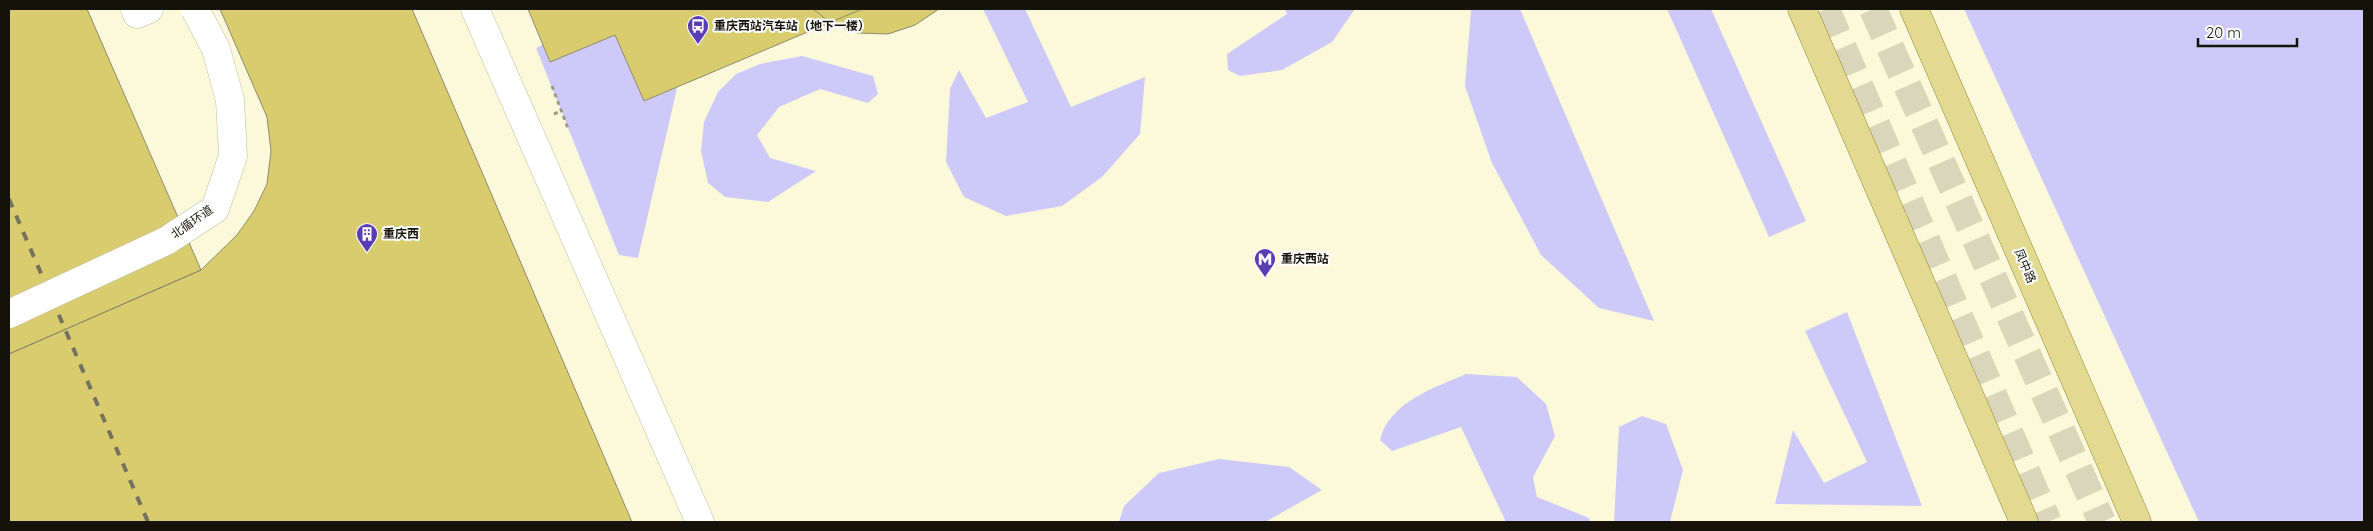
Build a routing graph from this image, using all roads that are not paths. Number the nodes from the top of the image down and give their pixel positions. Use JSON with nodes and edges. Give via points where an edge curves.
{"nodes":[{"id":1,"x":135,"y":9,"type":"edge"},
{"id":2,"x":149,"y":9,"type":"edge"},
{"id":3,"x":195,"y":9,"type":"edge"},
{"id":4,"x":206,"y":9,"type":"edge"},
{"id":5,"x":475,"y":9,"type":"edge"},
{"id":6,"x":1802,"y":9,"type":"edge"},
{"id":7,"x":1914,"y":9,"type":"edge"},
{"id":8,"x":216,"y":49,"type":"junction"},
{"id":9,"x":9,"y":314,"type":"edge"},
{"id":10,"x":700,"y":522,"type":"edge"},
{"id":11,"x":2024,"y":522,"type":"edge"},
{"id":12,"x":2137,"y":522,"type":"edge"}],
"edges":[{"from":1,"to":2,"type":"street","via":[[137,14]]},
{"from":3,"to":8,"type":"street","name":"北循环道","bridge":true},
{"from":4,"to":8,"type":"main road","bridge":true},
{"from":5,"to":10,"type":"street"},
{"from":6,"to":11,"type":"main road"},
{"from":7,"to":12,"type":"main road","name":"凤中路"},
{"from":8,"to":9,"type":"street","name":"北循环道","bridge":true,"via":[[230,100],[233,156],[216,208],[166,241]]}]}
